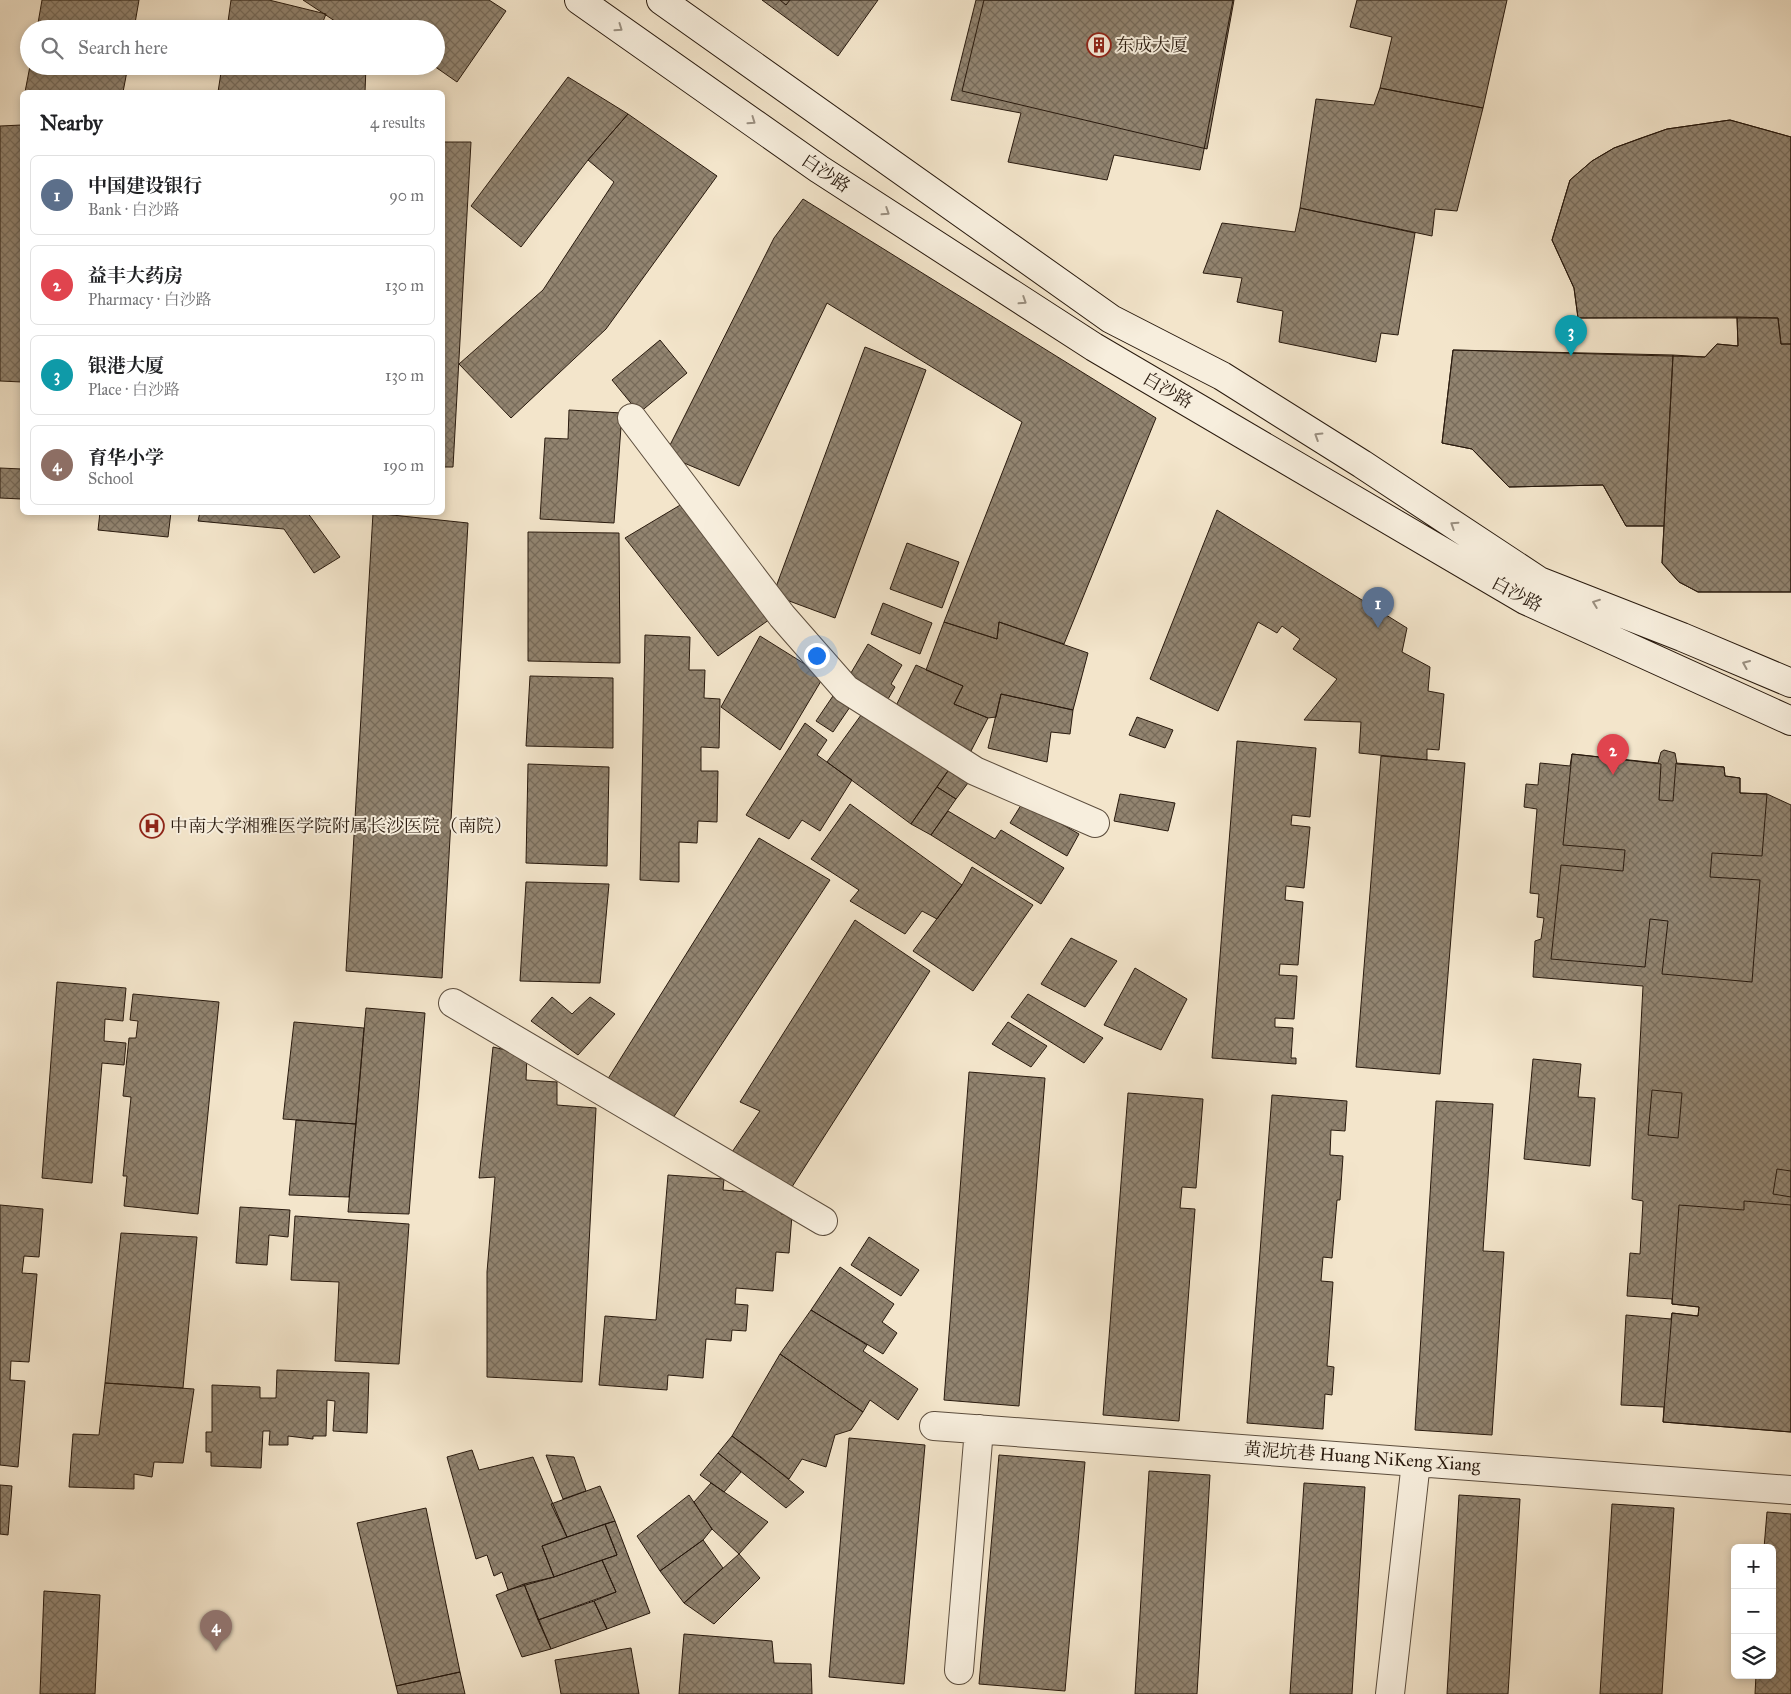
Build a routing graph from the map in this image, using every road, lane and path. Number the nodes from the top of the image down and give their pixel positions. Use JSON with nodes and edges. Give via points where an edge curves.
{"nodes":[{"id":1,"x":579,"y":0,"type":"edge"},
{"id":2,"x":661,"y":0,"type":"edge"},
{"id":3,"x":632,"y":418,"type":"dead end"},
{"id":4,"x":1786,"y":680,"type":"edge"},
{"id":5,"x":1791,"y":721,"type":"edge"},
{"id":6,"x":1094,"y":824,"type":"dead end"},
{"id":7,"x":453,"y":1002,"type":"dead end"},
{"id":8,"x":823,"y":1221,"type":"dead end"},
{"id":9,"x":934,"y":1426,"type":"dead end"},
{"id":10,"x":979,"y":1429,"type":"junction"},
{"id":11,"x":1416,"y":1462,"type":"junction"},
{"id":12,"x":1791,"y":1490,"type":"edge"},
{"id":13,"x":959,"y":1670,"type":"dead end"},
{"id":14,"x":1390,"y":1694,"type":"edge"}],
"edges":[{"from":1,"to":5,"type":"street","name":"白沙路","one_way":true,"via":[[819,168],[1094,347],[1525,600]]},
{"from":4,"to":2,"type":"street","name":"白沙路","one_way":true,"via":[[1539,581],[1222,376],[1111,319]]},
{"from":3,"to":6,"type":"street","via":[[782,616],[846,688],[975,771]]},
{"from":7,"to":8,"type":"street"},
{"from":9,"to":10,"type":"street","name":"黄泥坑巷 Huang NiKeng Xiang"},
{"from":10,"to":11,"type":"street","name":"黄泥坑巷 Huang NiKeng Xiang"},
{"from":10,"to":13,"type":"street"},
{"from":11,"to":12,"type":"street","name":"黄泥坑巷 Huang NiKeng Xiang"},
{"from":11,"to":14,"type":"street"}]}
